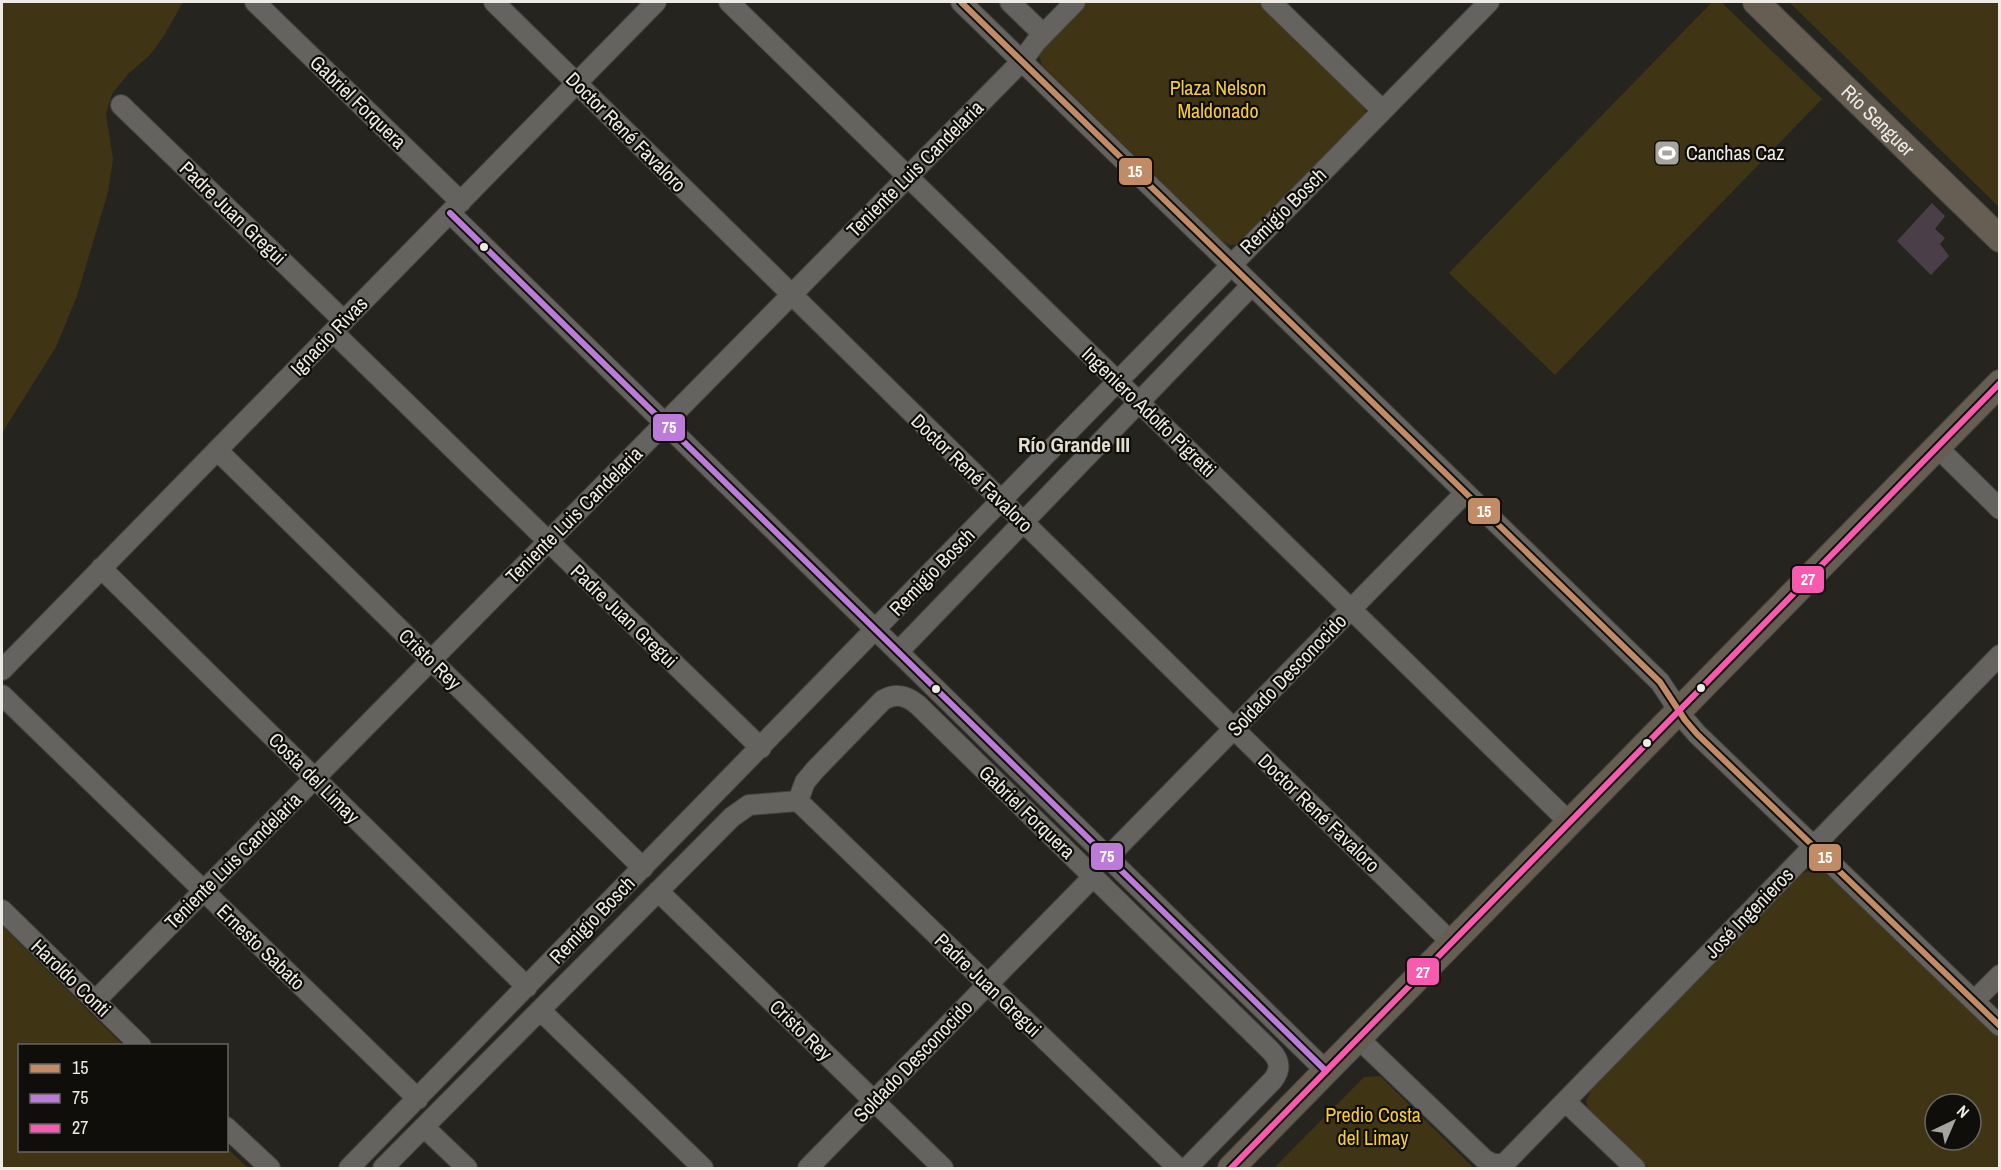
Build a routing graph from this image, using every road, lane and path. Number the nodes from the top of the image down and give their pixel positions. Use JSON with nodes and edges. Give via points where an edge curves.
{"nodes":[{"id":1,"x":255,"y":2,"type":"edge"},
{"id":2,"x":494,"y":2,"type":"edge"},
{"id":3,"x":656,"y":2,"type":"edge"},
{"id":4,"x":729,"y":2,"type":"edge"},
{"id":5,"x":961,"y":2,"type":"edge"},
{"id":6,"x":1010,"y":2,"type":"edge"},
{"id":7,"x":1075,"y":2,"type":"edge"},
{"id":8,"x":1271,"y":2,"type":"edge"},
{"id":9,"x":1489,"y":2,"type":"edge"},
{"id":10,"x":1756,"y":2,"type":"edge"},
{"id":11,"x":1043,"y":34,"type":"junction"},
{"id":12,"x":1022,"y":61,"type":"junction"},
{"id":13,"x":576,"y":83,"type":"junction"},
{"id":14,"x":121,"y":105,"type":"dead end"},
{"id":15,"x":1382,"y":110,"type":"junction"},
{"id":16,"x":908,"y":176,"type":"junction"},
{"id":17,"x":455,"y":207,"type":"junction"},
{"id":18,"x":2000,"y":240,"type":"edge"},
{"id":19,"x":1230,"y":264,"type":"junction"},
{"id":20,"x":1252,"y":285,"type":"junction"},
{"id":21,"x":791,"y":295,"type":"junction"},
{"id":22,"x":339,"y":327,"type":"junction"},
{"id":23,"x":1117,"y":381,"type":"junction"},
{"id":24,"x":2000,"y":383,"type":"edge"},
{"id":25,"x":1139,"y":402,"type":"junction"},
{"id":26,"x":664,"y":423,"type":"junction"},
{"id":27,"x":1937,"y":447,"type":"junction"},
{"id":28,"x":217,"y":450,"type":"junction"},
{"id":29,"x":1466,"y":493,"type":"junction"},
{"id":30,"x":1001,"y":501,"type":"junction"},
{"id":31,"x":2000,"y":509,"type":"edge"},
{"id":32,"x":1023,"y":522,"type":"junction"},
{"id":33,"x":548,"y":542,"type":"junction"},
{"id":34,"x":101,"y":568,"type":"junction"},
{"id":35,"x":1351,"y":609,"type":"junction"},
{"id":36,"x":876,"y":630,"type":"junction"},
{"id":37,"x":898,"y":652,"type":"junction"},
{"id":38,"x":2000,"y":655,"type":"edge"},
{"id":39,"x":431,"y":660,"type":"junction"},
{"id":40,"x":2,"y":670,"type":"edge"},
{"id":41,"x":2,"y":695,"type":"edge"},
{"id":42,"x":1679,"y":711,"type":"junction"},
{"id":43,"x":1234,"y":729,"type":"junction"},
{"id":44,"x":761,"y":748,"type":"junction"},
{"id":45,"x":314,"y":778,"type":"junction"},
{"id":46,"x":798,"y":801,"type":"junction"},
{"id":47,"x":1569,"y":822,"type":"junction"},
{"id":48,"x":1814,"y":847,"type":"junction"},
{"id":49,"x":1108,"y":857,"type":"junction"},
{"id":50,"x":643,"y":868,"type":"junction"},
{"id":51,"x":1094,"y":877,"type":"junction"},
{"id":52,"x":204,"y":891,"type":"junction"},
{"id":53,"x":658,"y":891,"type":"junction"},
{"id":54,"x":2,"y":910,"type":"edge"},
{"id":55,"x":1452,"y":943,"type":"junction"},
{"id":56,"x":2000,"y":975,"type":"edge"},
{"id":57,"x":988,"y":985,"type":"junction"},
{"id":58,"x":527,"y":987,"type":"junction"},
{"id":59,"x":95,"y":1001,"type":"junction"},
{"id":60,"x":1974,"y":1001,"type":"junction"},
{"id":61,"x":540,"y":1010,"type":"junction"},
{"id":62,"x":2000,"y":1026,"type":"edge"},
{"id":63,"x":1358,"y":1038,"type":"junction"},
{"id":64,"x":139,"y":1044,"type":"edge"},
{"id":65,"x":1326,"y":1071,"type":"junction"},
{"id":66,"x":418,"y":1099,"type":"junction"},
{"id":67,"x":874,"y":1101,"type":"junction"},
{"id":68,"x":1566,"y":1102,"type":"junction"},
{"id":69,"x":424,"y":1127,"type":"junction"},
{"id":70,"x":228,"y":1129,"type":"edge"},
{"id":71,"x":270,"y":1168,"type":"edge"},
{"id":72,"x":349,"y":1168,"type":"edge"},
{"id":73,"x":383,"y":1168,"type":"edge"},
{"id":74,"x":467,"y":1168,"type":"edge"},
{"id":75,"x":703,"y":1168,"type":"edge"},
{"id":76,"x":808,"y":1168,"type":"edge"},
{"id":77,"x":943,"y":1168,"type":"edge"},
{"id":78,"x":1178,"y":1168,"type":"edge"},
{"id":79,"x":1187,"y":1168,"type":"edge"},
{"id":80,"x":1231,"y":1168,"type":"edge"},
{"id":81,"x":1635,"y":1168,"type":"edge"}],
"edges":[{"from":1,"to":17,"type":"street","name":"Gabriel Forquera"},
{"from":2,"to":13,"type":"street","name":"Doctor René Favaloro"},
{"from":3,"to":13,"type":"street","name":"Ignacio Rivas"},
{"from":4,"to":16,"type":"street","name":"Ingeniero Adolfo Pigretti"},
{"from":5,"to":12,"type":"street"},
{"from":6,"to":11,"type":"street"},
{"from":7,"to":11,"type":"street","name":"Teniente Luis Candelaria"},
{"from":8,"to":15,"type":"street"},
{"from":9,"to":15,"type":"street","name":"Remigio Bosch"},
{"from":10,"to":18,"type":"main road","name":"Río Senguer"},
{"from":11,"to":12,"type":"street","name":"Teniente Luis Candelaria"},
{"from":12,"to":16,"type":"street","name":"Teniente Luis Candelaria"},
{"from":12,"to":19,"type":"street"},
{"from":13,"to":17,"type":"street","name":"Ignacio Rivas"},
{"from":13,"to":21,"type":"street","name":"Doctor René Favaloro"},
{"from":14,"to":22,"type":"street","name":"Padre Juan Gregui"},
{"from":15,"to":19,"type":"street","name":"Remigio Bosch"},
{"from":16,"to":21,"type":"street","name":"Teniente Luis Candelaria"},
{"from":16,"to":23,"type":"street","name":"Ingeniero Adolfo Pigretti"},
{"from":17,"to":22,"type":"street","name":"Ignacio Rivas"},
{"from":17,"to":26,"type":"street","name":"Gabriel Forquera"},
{"from":19,"to":20,"type":"street"},
{"from":19,"to":23,"type":"street","name":"Remigio Bosch"},
{"from":20,"to":25,"type":"street","name":"Remigio Bosch"},
{"from":20,"to":29,"type":"street"},
{"from":21,"to":26,"type":"street","name":"Teniente Luis Candelaria"},
{"from":21,"to":30,"type":"street","name":"Doctor René Favaloro"},
{"from":22,"to":28,"type":"street","name":"Ignacio Rivas"},
{"from":22,"to":33,"type":"street","name":"Padre Juan Gregui"},
{"from":23,"to":25,"type":"street","name":"Ingeniero Adolfo Pigretti"},
{"from":23,"to":30,"type":"street","name":"Remigio Bosch"},
{"from":24,"to":27,"type":"main road"},
{"from":25,"to":32,"type":"street","name":"Remigio Bosch"},
{"from":25,"to":35,"type":"street","name":"Ingeniero Adolfo Pigretti"},
{"from":26,"to":33,"type":"street","name":"Teniente Luis Candelaria"},
{"from":26,"to":36,"type":"street","name":"Gabriel Forquera"},
{"from":27,"to":31,"type":"street"},
{"from":27,"to":42,"type":"main road"},
{"from":28,"to":34,"type":"street","name":"Ignacio Rivas"},
{"from":28,"to":39,"type":"street","name":"Cristo Rey"},
{"from":29,"to":35,"type":"street","name":"Soldado Desconocido"},
{"from":29,"to":42,"type":"street","via":[[1660,682]]},
{"from":30,"to":32,"type":"street","name":"Doctor René Favaloro"},
{"from":30,"to":36,"type":"street","name":"Remigio Bosch"},
{"from":32,"to":37,"type":"street","name":"Remigio Bosch"},
{"from":32,"to":43,"type":"street","name":"Doctor René Favaloro"},
{"from":33,"to":39,"type":"street","name":"Teniente Luis Candelaria"},
{"from":33,"to":44,"type":"street","name":"Padre Juan Gregui"},
{"from":34,"to":40,"type":"street","name":"Ignacio Rivas"},
{"from":34,"to":45,"type":"street","name":"Costa del Limay"},
{"from":35,"to":43,"type":"street","name":"Soldado Desconocido"},
{"from":35,"to":47,"type":"street","name":"Ingeniero Adolfo Pigretti"},
{"from":36,"to":37,"type":"street","name":"Gabriel Forquera"},
{"from":36,"to":44,"type":"street","name":"Remigio Bosch"},
{"from":37,"to":49,"type":"street","name":"Gabriel Forquera"},
{"from":38,"to":48,"type":"street","name":"José Ingenieros"},
{"from":39,"to":45,"type":"street","name":"Teniente Luis Candelaria"},
{"from":39,"to":50,"type":"street","name":"Cristo Rey"},
{"from":41,"to":52,"type":"street","name":"Ernesto Sabato"},
{"from":42,"to":47,"type":"main road"},
{"from":42,"to":48,"type":"street","via":[[1697,734]]},
{"from":43,"to":49,"type":"street","name":"Soldado Desconocido"},
{"from":43,"to":55,"type":"street","name":"Doctor René Favaloro"},
{"from":44,"to":50,"type":"street","name":"Remigio Bosch"},
{"from":45,"to":52,"type":"street","name":"Teniente Luis Candelaria"},
{"from":45,"to":58,"type":"street","name":"Costa del Limay"},
{"from":46,"to":51,"type":"street","name":"Gabriel Forquera","via":[[814,770],[877,705],[895,695],[908,698]]},
{"from":46,"to":53,"type":"street","name":"Remigio Bosch","via":[[744,808]]},
{"from":46,"to":57,"type":"street","name":"Padre Juan Gregui"},
{"from":47,"to":55,"type":"main road"},
{"from":48,"to":60,"type":"street"},
{"from":48,"to":68,"type":"street","name":"José Ingenieros"},
{"from":49,"to":65,"type":"street","name":"Gabriel Forquera"},
{"from":50,"to":58,"type":"street","name":"Remigio Bosch"},
{"from":51,"to":57,"type":"street","name":"Soldado Desconocido"},
{"from":51,"to":79,"type":"street","name":"Gabriel Forquera","via":[[1278,1059],[1276,1076],[1270,1084]]},
{"from":52,"to":59,"type":"street","name":"Teniente Luis Candelaria"},
{"from":52,"to":66,"type":"street","name":"Ernesto Sabato"},
{"from":53,"to":61,"type":"street","name":"Remigio Bosch"},
{"from":53,"to":67,"type":"street","name":"Cristo Rey"},
{"from":54,"to":59,"type":"street","name":"Haroldo Conti"},
{"from":55,"to":63,"type":"main road"},
{"from":56,"to":60,"type":"street"},
{"from":57,"to":67,"type":"street","name":"Soldado Desconocido"},
{"from":57,"to":78,"type":"street","name":"Padre Juan Gregui"},
{"from":58,"to":66,"type":"street","name":"Remigio Bosch"},
{"from":59,"to":64,"type":"street","name":"Haroldo Conti"},
{"from":60,"to":62,"type":"street"},
{"from":61,"to":69,"type":"street","name":"Remigio Bosch"},
{"from":61,"to":75,"type":"street"},
{"from":63,"to":65,"type":"main road"},
{"from":63,"to":68,"type":"street","name":"José Ingenieros","via":[[1485,1160],[1496,1165],[1511,1158]]},
{"from":65,"to":80,"type":"main road"},
{"from":66,"to":72,"type":"street","name":"Remigio Bosch"},
{"from":67,"to":76,"type":"street","name":"Soldado Desconocido"},
{"from":67,"to":77,"type":"street","name":"Cristo Rey"},
{"from":68,"to":81,"type":"street"},
{"from":69,"to":73,"type":"street","name":"Remigio Bosch"},
{"from":69,"to":74,"type":"street"},
{"from":70,"to":71,"type":"street"}]}
